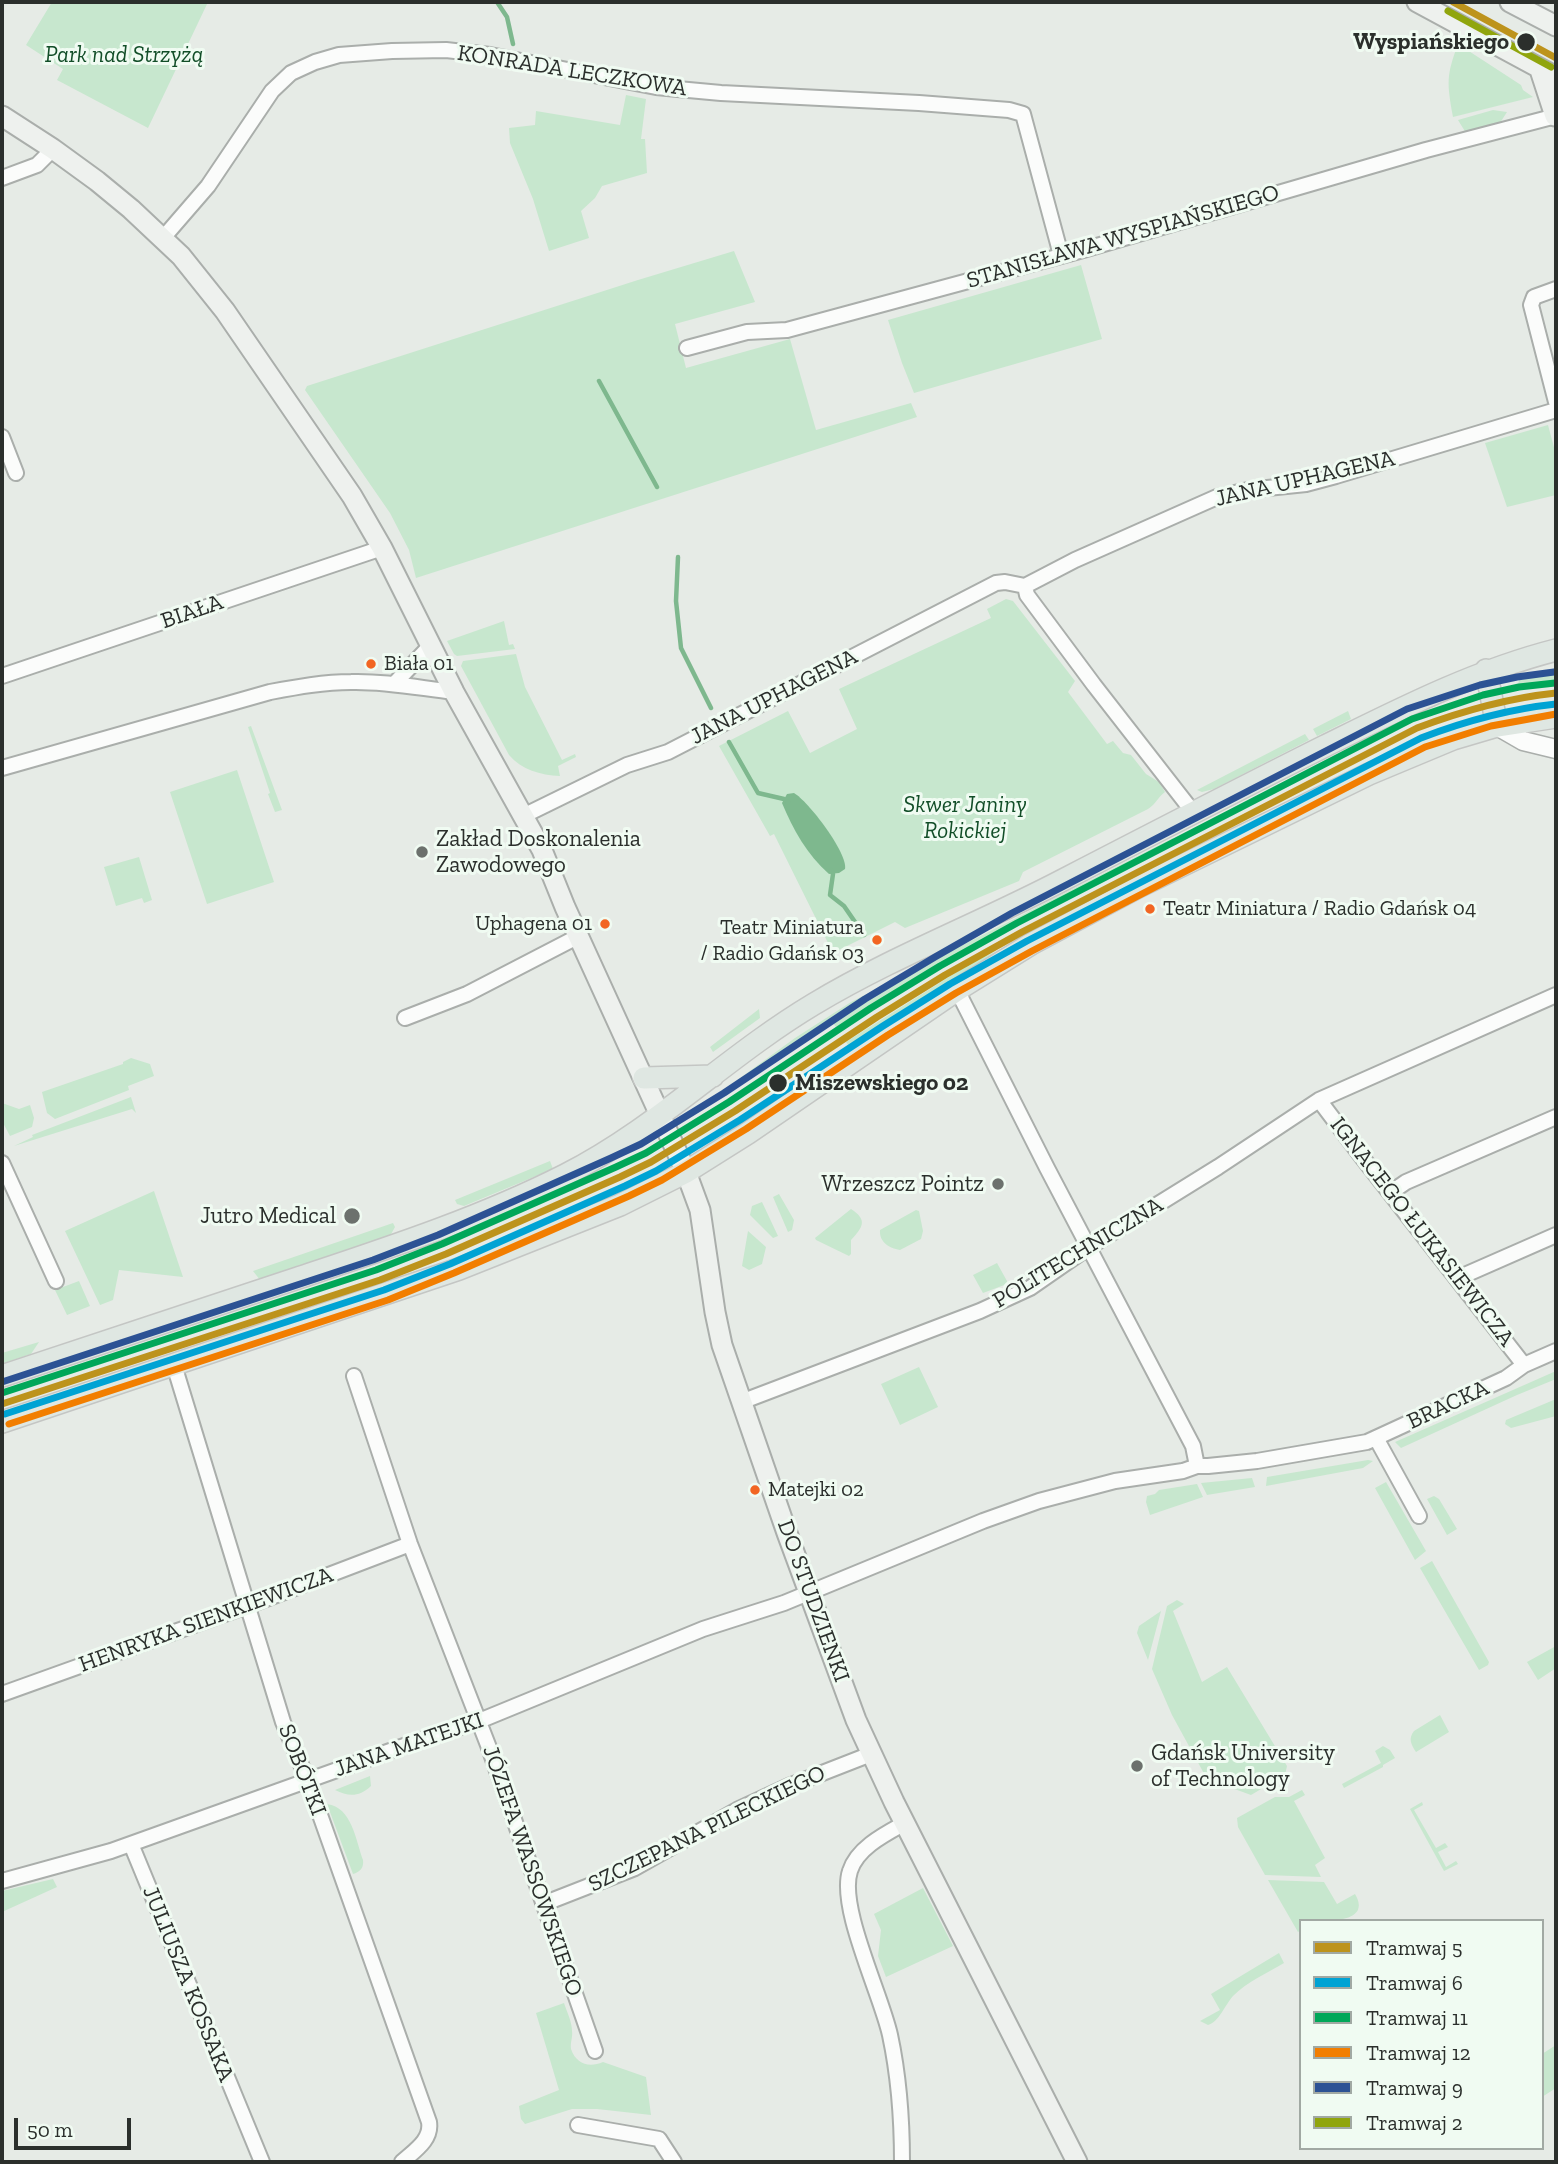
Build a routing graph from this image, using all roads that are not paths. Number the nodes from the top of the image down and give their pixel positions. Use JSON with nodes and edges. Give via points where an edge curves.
{"nodes":[{"id":1,"x":1417,"y":2,"type":"edge"},
{"id":2,"x":1510,"y":2,"type":"edge"},
{"id":3,"x":1556,"y":26,"type":"edge"},
{"id":4,"x":1548,"y":74,"type":"edge"},
{"id":5,"x":2,"y":116,"type":"edge"},
{"id":6,"x":1555,"y":116,"type":"edge"},
{"id":7,"x":53,"y":149,"type":"junction"},
{"id":8,"x":2,"y":178,"type":"edge"},
{"id":9,"x":163,"y":238,"type":"junction"},
{"id":10,"x":1061,"y":255,"type":"junction"},
{"id":11,"x":1556,"y":289,"type":"edge"},
{"id":12,"x":687,"y":348,"type":"dead end"},
{"id":13,"x":1556,"y":402,"type":"edge"},
{"id":14,"x":1556,"y":410,"type":"edge"},
{"id":15,"x":2,"y":437,"type":"edge"},
{"id":16,"x":16,"y":473,"type":"dead end"},
{"id":17,"x":382,"y":548,"type":"junction"},
{"id":18,"x":1025,"y":586,"type":"junction"},
{"id":19,"x":430,"y":646,"type":"junction"},
{"id":20,"x":1556,"y":650,"type":"edge"},
{"id":21,"x":1486,"y":670,"type":"junction"},
{"id":22,"x":2,"y":676,"type":"edge"},
{"id":23,"x":394,"y":684,"type":"junction"},
{"id":24,"x":453,"y":692,"type":"junction"},
{"id":25,"x":1556,"y":717,"type":"edge"},
{"id":26,"x":1497,"y":726,"type":"junction"},
{"id":27,"x":1556,"y":749,"type":"edge"},
{"id":28,"x":2,"y":768,"type":"edge"},
{"id":29,"x":1193,"y":812,"type":"junction"},
{"id":30,"x":523,"y":816,"type":"junction"},
{"id":31,"x":579,"y":936,"type":"junction"},
{"id":32,"x":957,"y":990,"type":"junction"},
{"id":33,"x":1556,"y":995,"type":"edge"},
{"id":34,"x":405,"y":1018,"type":"dead end"},
{"id":35,"x":713,"y":1076,"type":"junction"},
{"id":36,"x":644,"y":1078,"type":"junction"},
{"id":37,"x":1320,"y":1100,"type":"junction"},
{"id":38,"x":660,"y":1116,"type":"junction"},
{"id":39,"x":1556,"y":1117,"type":"edge"},
{"id":40,"x":2,"y":1163,"type":"edge"},
{"id":41,"x":685,"y":1172,"type":"junction"},
{"id":42,"x":1390,"y":1193,"type":"junction"},
{"id":43,"x":1556,"y":1235,"type":"edge"},
{"id":44,"x":1088,"y":1247,"type":"junction"},
{"id":45,"x":1458,"y":1278,"type":"junction"},
{"id":46,"x":55,"y":1281,"type":"dead end"},
{"id":47,"x":1556,"y":1351,"type":"edge"},
{"id":48,"x":174,"y":1365,"type":"junction"},
{"id":49,"x":1524,"y":1365,"type":"junction"},
{"id":50,"x":2,"y":1376,"type":"edge"},
{"id":51,"x":354,"y":1376,"type":"dead end"},
{"id":52,"x":741,"y":1402,"type":"junction"},
{"id":53,"x":2,"y":1422,"type":"edge"},
{"id":54,"x":1376,"y":1438,"type":"junction"},
{"id":55,"x":1197,"y":1466,"type":"junction"},
{"id":56,"x":1419,"y":1516,"type":"dead end"},
{"id":57,"x":410,"y":1544,"type":"junction"},
{"id":58,"x":810,"y":1592,"type":"junction"},
{"id":59,"x":247,"y":1606,"type":"junction"},
{"id":60,"x":2,"y":1694,"type":"edge"},
{"id":61,"x":480,"y":1721,"type":"junction"},
{"id":62,"x":871,"y":1754,"type":"junction"},
{"id":63,"x":308,"y":1781,"type":"junction"},
{"id":64,"x":905,"y":1823,"type":"junction"},
{"id":65,"x":131,"y":1844,"type":"junction"},
{"id":66,"x":2,"y":1881,"type":"edge"},
{"id":67,"x":544,"y":1904,"type":"junction"},
{"id":68,"x":595,"y":2051,"type":"dead end"},
{"id":69,"x":578,"y":2125,"type":"dead end"},
{"id":70,"x":262,"y":2162,"type":"edge"},
{"id":71,"x":402,"y":2162,"type":"edge"},
{"id":72,"x":674,"y":2162,"type":"edge"},
{"id":73,"x":902,"y":2162,"type":"edge"},
{"id":74,"x":1077,"y":2162,"type":"edge"}],
"edges":[{"from":1,"to":4,"type":"main road"},
{"from":2,"to":3,"type":"main road"},
{"from":4,"to":6,"type":"main road"},
{"from":5,"to":7,"type":"main road"},
{"from":6,"to":10,"type":"street","name":"STANISŁAWA WYSPIAŃSKIEGO"},
{"from":7,"to":8,"type":"street","via":[[37,164]]},
{"from":7,"to":9,"type":"main road"},
{"from":9,"to":10,"type":"street","name":"KONRADA LECZKOWA","via":[[208,186],[272,91],[291,73],[339,55],[446,50],[656,87],[1023,114]]},
{"from":9,"to":17,"type":"main road","via":[[225,311],[352,496]]},
{"from":10,"to":12,"type":"street","name":"STANISŁAWA WYSPIAŃSKIEGO","via":[[787,330],[747,331]]},
{"from":11,"to":13,"type":"street","via":[[1534,298],[1531,305]]},
{"from":14,"to":18,"type":"street","name":"JANA UPHAGENA","via":[[1326,479],[1217,497]]},
{"from":15,"to":16,"type":"street"},
{"from":17,"to":19,"type":"main road","name":"DO STUDZIENKI"},
{"from":17,"to":22,"type":"street","name":"BIAŁA"},
{"from":18,"to":29,"type":"street","via":[[1086,675]]},
{"from":18,"to":30,"type":"street","name":"JANA UPHAGENA","via":[[996,583],[668,752],[627,765]]},
{"from":19,"to":23,"type":"street"},
{"from":19,"to":24,"type":"main road","name":"DO STUDZIENKI"},
{"from":20,"to":21,"type":"main road"},
{"from":21,"to":26,"type":"main road"},
{"from":21,"to":29,"type":"main road"},
{"from":23,"to":24,"type":"street"},
{"from":23,"to":28,"type":"street","via":[[351,681],[270,692]]},
{"from":24,"to":30,"type":"main road","name":"DO STUDZIENKI"},
{"from":25,"to":26,"type":"main road"},
{"from":26,"to":27,"type":"street","via":[[1523,741]]},
{"from":26,"to":32,"type":"main road","via":[[1453,739],[1308,803],[1031,944]]},
{"from":29,"to":35,"type":"main road","via":[[1036,895],[860,977],[811,1005]]},
{"from":30,"to":31,"type":"main road","name":"DO STUDZIENKI"},
{"from":31,"to":34,"type":"street","via":[[471,993]]},
{"from":31,"to":36,"type":"main road","name":"DO STUDZIENKI"},
{"from":32,"to":41,"type":"main road"},
{"from":32,"to":44,"type":"street"},
{"from":33,"to":37,"type":"street","name":"POLITECHNICZNA"},
{"from":35,"to":36,"type":"main road"},
{"from":35,"to":38,"type":"main road"},
{"from":36,"to":38,"type":"main road","name":"DO STUDZIENKI"},
{"from":37,"to":42,"type":"street","name":"IGNACEGO ŁUKASIEWICZA"},
{"from":37,"to":44,"type":"street","name":"POLITECHNICZNA"},
{"from":38,"to":41,"type":"main road","name":"DO STUDZIENKI"},
{"from":38,"to":50,"type":"main road","via":[[564,1175],[472,1216]]},
{"from":39,"to":42,"type":"street"},
{"from":40,"to":46,"type":"street"},
{"from":41,"to":48,"type":"main road","via":[[620,1205],[459,1269]]},
{"from":41,"to":52,"type":"main road","name":"DO STUDZIENKI","via":[[700,1210],[722,1345]]},
{"from":42,"to":45,"type":"street","name":"IGNACEGO ŁUKASIEWICZA"},
{"from":43,"to":45,"type":"street"},
{"from":44,"to":52,"type":"street","name":"POLITECHNICZNA","via":[[1030,1287],[980,1311]]},
{"from":44,"to":55,"type":"street","via":[[1193,1446]]},
{"from":45,"to":49,"type":"street","name":"IGNACEGO ŁUKASIEWICZA"},
{"from":47,"to":49,"type":"street","name":"BRACKA"},
{"from":48,"to":53,"type":"main road"},
{"from":48,"to":59,"type":"street","name":"SOBÓTKI"},
{"from":49,"to":54,"type":"street","name":"BRACKA","via":[[1506,1378]]},
{"from":51,"to":57,"type":"street","name":"JÓZEFA WASSOWSKIEGO"},
{"from":52,"to":58,"type":"main road","name":"DO STUDZIENKI"},
{"from":54,"to":55,"type":"street","name":"BRACKA","via":[[1314,1452]]},
{"from":54,"to":56,"type":"street"},
{"from":55,"to":58,"type":"street","name":"JANA MATEJKI","via":[[1039,1501]]},
{"from":57,"to":59,"type":"street","name":"HENRYKA SIENKIEWICZA"},
{"from":57,"to":61,"type":"street","name":"JÓZEFA WASSOWSKIEGO"},
{"from":58,"to":61,"type":"street","name":"JANA MATEJKI","via":[[703,1629]]},
{"from":58,"to":62,"type":"main road","name":"DO STUDZIENKI"},
{"from":59,"to":60,"type":"street","name":"HENRYKA SIENKIEWICZA"},
{"from":59,"to":63,"type":"street","name":"SOBÓTKI","via":[[283,1722]]},
{"from":61,"to":63,"type":"street","name":"JANA MATEJKI"},
{"from":61,"to":67,"type":"street","name":"JÓZEFA WASSOWSKIEGO"},
{"from":62,"to":64,"type":"main road","name":"DO STUDZIENKI"},
{"from":62,"to":67,"type":"street","name":"SZCZEPANA PILECKIEGO","via":[[737,1810],[635,1868]]},
{"from":63,"to":65,"type":"street","name":"JANA MATEJKI"},
{"from":63,"to":71,"type":"street","name":"SOBÓTKI","via":[[431,2127],[424,2142]]},
{"from":64,"to":73,"type":"street","via":[[855,1860],[847,1884],[850,1909],[895,2060]]},
{"from":64,"to":74,"type":"main road","name":"DO STUDZIENKI"},
{"from":65,"to":66,"type":"street","name":"JANA MATEJKI"},
{"from":65,"to":70,"type":"street","name":"JULIUSZA KOSSAKA"},
{"from":67,"to":68,"type":"street","name":"JÓZEFA WASSOWSKIEGO"},
{"from":69,"to":72,"type":"street","via":[[659,2138]]}]}
